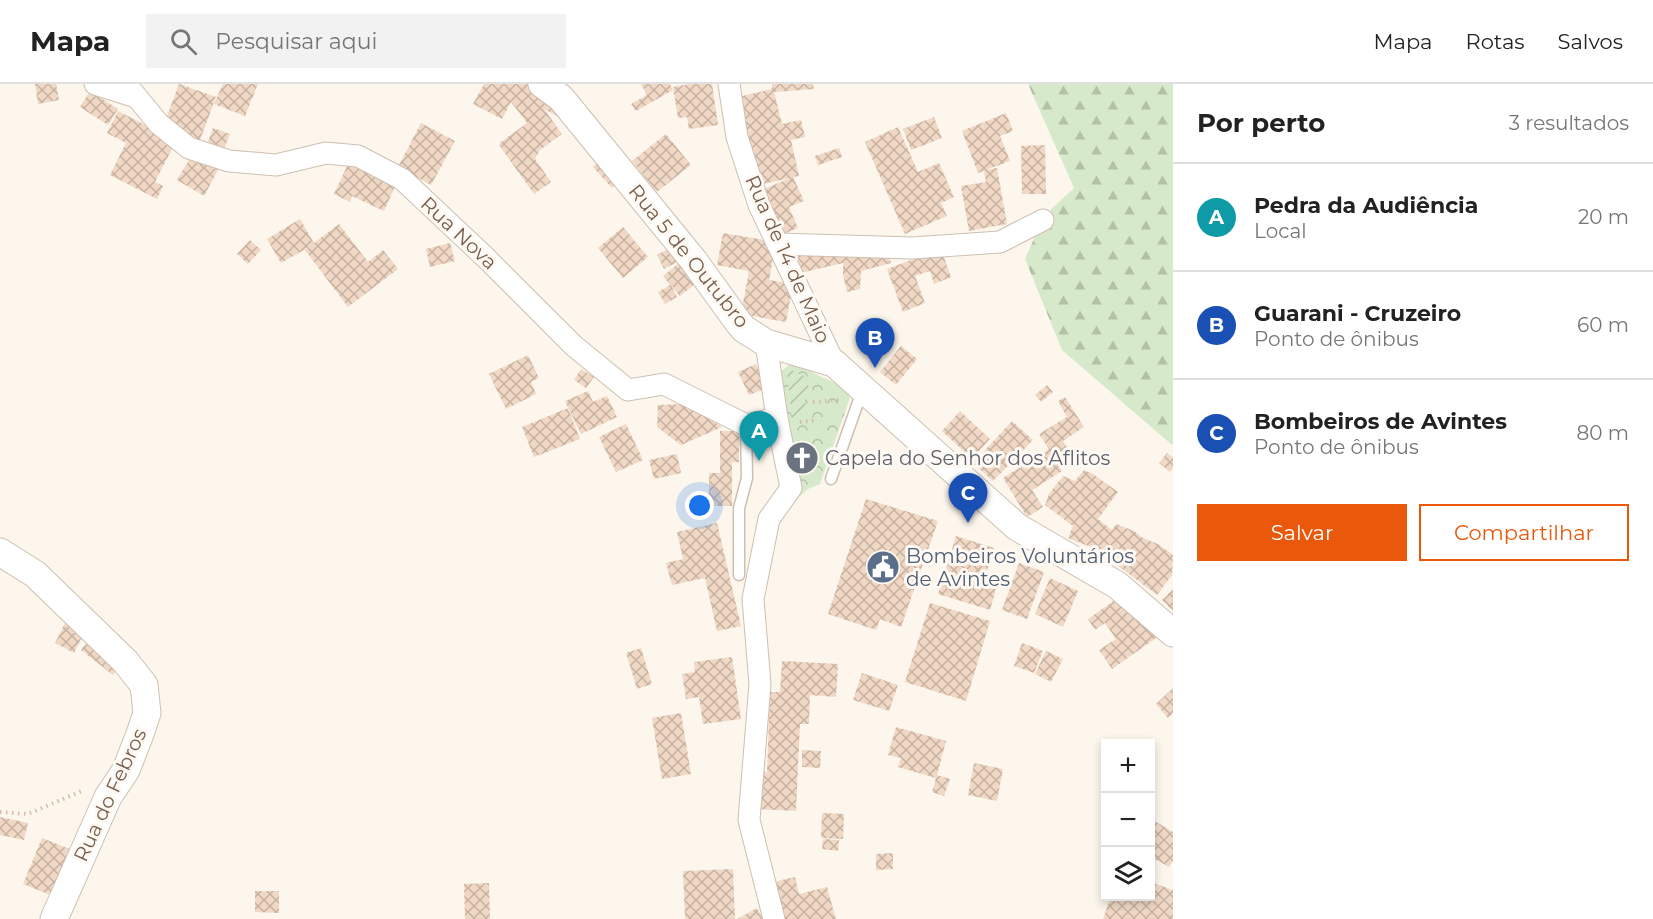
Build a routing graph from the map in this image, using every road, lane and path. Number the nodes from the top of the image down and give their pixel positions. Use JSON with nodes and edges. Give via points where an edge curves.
{"nodes":[{"id":1,"x":95,"y":84,"type":"edge"},
{"id":2,"x":729,"y":84,"type":"edge"},
{"id":3,"x":557,"y":89,"type":"edge"},
{"id":4,"x":131,"y":90,"type":"edge"},
{"id":5,"x":1043,"y":220,"type":"dead end"},
{"id":6,"x":778,"y":244,"type":"junction"},
{"id":7,"x":766,"y":343,"type":"junction"},
{"id":8,"x":834,"y":363,"type":"junction"},
{"id":9,"x":851,"y":394,"type":"junction"},
{"id":10,"x":813,"y":402,"type":"dead end"},
{"id":11,"x":777,"y":418,"type":"junction"},
{"id":12,"x":746,"y":425,"type":"junction"},
{"id":13,"x":831,"y":479,"type":"dead end"},
{"id":14,"x":0,"y":552,"type":"edge"},
{"id":15,"x":739,"y":574,"type":"dead end"},
{"id":16,"x":1173,"y":633,"type":"edge"},
{"id":17,"x":126,"y":770,"type":"junction"},
{"id":18,"x":0,"y":812,"type":"edge"},
{"id":19,"x":54,"y":919,"type":"edge"},
{"id":20,"x":774,"y":919,"type":"edge"}],
"edges":[{"from":1,"to":4,"type":"street"},
{"from":2,"to":6,"type":"street","name":"Rua de 14 de Maio","via":[[737,137],[759,205]]},
{"from":3,"to":7,"type":"street","name":"Rua 5 de Outubro","via":[[738,322]]},
{"from":4,"to":12,"type":"street","name":"Rua Nova","via":[[159,124],[189,148],[229,161],[276,165],[326,153],[358,156],[402,179],[574,346],[628,390],[664,384]]},
{"from":5,"to":6,"type":"street","via":[[1000,242],[912,248]]},
{"from":6,"to":8,"type":"street","name":"Rua de 14 de Maio"},
{"from":7,"to":8,"type":"street","name":"Rua 5 de Outubro"},
{"from":7,"to":11,"type":"street"},
{"from":8,"to":9,"type":"street","name":"Rua 5 de Outubro"},
{"from":9,"to":10,"type":"path"},
{"from":9,"to":13,"type":"lane"},
{"from":9,"to":16,"type":"street","name":"Rua 5 de Outubro","via":[[1017,527],[1117,585]]},
{"from":11,"to":12,"type":"street"},
{"from":11,"to":20,"type":"street","via":[[791,488],[769,519],[753,599],[760,684],[749,820]]},
{"from":12,"to":15,"type":"lane","via":[[747,478],[739,508]]},
{"from":14,"to":17,"type":"street","name":"Rua do Febros","via":[[35,574],[125,661],[144,685],[147,713]]},
{"from":17,"to":18,"type":"path","via":[[28,814]]},
{"from":17,"to":19,"type":"street","name":"Rua do Febros","via":[[108,797]]}]}
